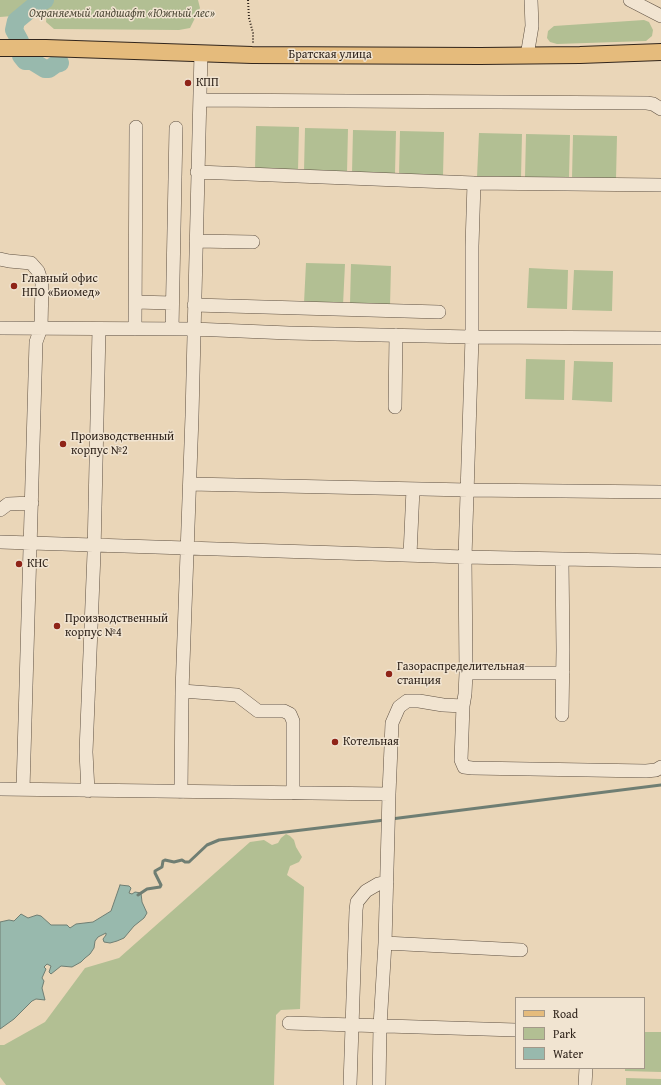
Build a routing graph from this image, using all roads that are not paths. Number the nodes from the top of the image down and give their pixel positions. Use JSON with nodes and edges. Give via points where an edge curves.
{"nodes":[{"id":1,"x":531,"y":0,"type":"edge"},
{"id":2,"x":630,"y":0,"type":"edge"},
{"id":3,"x":661,"y":16,"type":"edge"},
{"id":4,"x":0,"y":48,"type":"edge"},
{"id":5,"x":661,"y":52,"type":"edge"},
{"id":6,"x":201,"y":53,"type":"junction"},
{"id":7,"x":527,"y":56,"type":"junction"},
{"id":8,"x":200,"y":100,"type":"junction"},
{"id":9,"x":661,"y":108,"type":"edge"},
{"id":10,"x":136,"y":127,"type":"dead end"},
{"id":11,"x":176,"y":128,"type":"dead end"},
{"id":12,"x":197,"y":172,"type":"junction"},
{"id":13,"x":474,"y":183,"type":"junction"},
{"id":14,"x":661,"y":185,"type":"edge"},
{"id":15,"x":196,"y":241,"type":"junction"},
{"id":16,"x":253,"y":242,"type":"dead end"},
{"id":17,"x":0,"y":259,"type":"edge"},
{"id":18,"x":136,"y":302,"type":"junction"},
{"id":19,"x":172,"y":303,"type":"junction"},
{"id":20,"x":194,"y":305,"type":"junction"},
{"id":21,"x":439,"y":312,"type":"dead end"},
{"id":22,"x":0,"y":328,"type":"edge"},
{"id":23,"x":41,"y":328,"type":"junction"},
{"id":24,"x":99,"y":329,"type":"junction"},
{"id":25,"x":135,"y":329,"type":"junction"},
{"id":26,"x":172,"y":329,"type":"junction"},
{"id":27,"x":193,"y":329,"type":"junction"},
{"id":28,"x":396,"y":336,"type":"junction"},
{"id":29,"x":472,"y":337,"type":"junction"},
{"id":30,"x":661,"y":338,"type":"edge"},
{"id":31,"x":395,"y":407,"type":"dead end"},
{"id":32,"x":190,"y":484,"type":"junction"},
{"id":33,"x":413,"y":489,"type":"junction"},
{"id":34,"x":468,"y":490,"type":"junction"},
{"id":35,"x":661,"y":492,"type":"edge"},
{"id":36,"x":32,"y":503,"type":"junction"},
{"id":37,"x":0,"y":510,"type":"edge"},
{"id":38,"x":0,"y":542,"type":"edge"},
{"id":39,"x":30,"y":543,"type":"junction"},
{"id":40,"x":94,"y":545,"type":"junction"},
{"id":41,"x":188,"y":549,"type":"junction"},
{"id":42,"x":410,"y":555,"type":"junction"},
{"id":43,"x":465,"y":557,"type":"junction"},
{"id":44,"x":562,"y":560,"type":"junction"},
{"id":45,"x":661,"y":561,"type":"edge"},
{"id":46,"x":466,"y":673,"type":"junction"},
{"id":47,"x":563,"y":673,"type":"junction"},
{"id":48,"x":182,"y":691,"type":"junction"},
{"id":49,"x":463,"y":706,"type":"junction"},
{"id":50,"x":562,"y":715,"type":"dead end"},
{"id":51,"x":661,"y":767,"type":"edge"},
{"id":52,"x":0,"y":789,"type":"edge"},
{"id":53,"x":23,"y":789,"type":"junction"},
{"id":54,"x":88,"y":791,"type":"junction"},
{"id":55,"x":181,"y":792,"type":"junction"},
{"id":56,"x":292,"y":793,"type":"junction"},
{"id":57,"x":389,"y":794,"type":"junction"},
{"id":58,"x":387,"y":882,"type":"junction"},
{"id":59,"x":385,"y":944,"type":"junction"},
{"id":60,"x":522,"y":950,"type":"dead end"},
{"id":61,"x":289,"y":1023,"type":"dead end"},
{"id":62,"x":351,"y":1025,"type":"junction"},
{"id":63,"x":380,"y":1026,"type":"junction"},
{"id":64,"x":515,"y":1030,"type":"edge"},
{"id":65,"x":586,"y":1069,"type":"edge"},
{"id":66,"x":350,"y":1085,"type":"edge"},
{"id":67,"x":379,"y":1085,"type":"edge"},
{"id":68,"x":585,"y":1085,"type":"edge"}],
"edges":[{"from":1,"to":7,"type":"lane","via":[[532,26]]},
{"from":2,"to":3,"type":"lane"},
{"from":4,"to":6,"type":"main road","name":"Братская улица"},
{"from":5,"to":7,"type":"main road","name":"Братская улица"},
{"from":6,"to":7,"type":"main road","name":"Братская улица"},
{"from":6,"to":8,"type":"lane"},
{"from":8,"to":9,"type":"lane","via":[[647,103]]},
{"from":8,"to":12,"type":"lane"},
{"from":10,"to":18,"type":"lane"},
{"from":11,"to":19,"type":"lane"},
{"from":12,"to":13,"type":"lane"},
{"from":12,"to":15,"type":"lane"},
{"from":13,"to":14,"type":"lane"},
{"from":13,"to":29,"type":"lane"},
{"from":15,"to":16,"type":"lane"},
{"from":15,"to":20,"type":"lane"},
{"from":17,"to":23,"type":"lane","via":[[31,262],[38,271],[42,283]]},
{"from":18,"to":19,"type":"lane"},
{"from":18,"to":25,"type":"lane"},
{"from":19,"to":26,"type":"lane"},
{"from":20,"to":21,"type":"lane"},
{"from":20,"to":27,"type":"lane"},
{"from":22,"to":23,"type":"lane"},
{"from":23,"to":24,"type":"lane"},
{"from":23,"to":36,"type":"lane","via":[[36,342]]},
{"from":24,"to":25,"type":"lane"},
{"from":24,"to":40,"type":"lane"},
{"from":25,"to":26,"type":"lane"},
{"from":26,"to":27,"type":"lane"},
{"from":27,"to":28,"type":"lane"},
{"from":27,"to":32,"type":"lane"},
{"from":28,"to":29,"type":"lane"},
{"from":28,"to":31,"type":"lane"},
{"from":29,"to":30,"type":"lane"},
{"from":29,"to":34,"type":"lane"},
{"from":32,"to":33,"type":"lane"},
{"from":32,"to":41,"type":"lane"},
{"from":33,"to":34,"type":"lane"},
{"from":33,"to":42,"type":"lane"},
{"from":34,"to":35,"type":"lane"},
{"from":34,"to":43,"type":"lane"},
{"from":36,"to":37,"type":"lane","via":[[8,504]]},
{"from":36,"to":39,"type":"lane"},
{"from":38,"to":39,"type":"lane"},
{"from":39,"to":40,"type":"lane"},
{"from":39,"to":53,"type":"lane"},
{"from":40,"to":41,"type":"lane"},
{"from":40,"to":54,"type":"lane","via":[[86,752]]},
{"from":41,"to":42,"type":"lane"},
{"from":41,"to":48,"type":"lane"},
{"from":42,"to":43,"type":"lane"},
{"from":43,"to":44,"type":"lane"},
{"from":43,"to":46,"type":"lane"},
{"from":44,"to":45,"type":"lane"},
{"from":44,"to":47,"type":"lane"},
{"from":46,"to":47,"type":"lane"},
{"from":46,"to":49,"type":"lane"},
{"from":47,"to":50,"type":"lane"},
{"from":48,"to":55,"type":"lane"},
{"from":48,"to":56,"type":"lane","via":[[237,695],[258,710],[290,714],[293,720]]},
{"from":49,"to":51,"type":"lane","via":[[461,760],[464,767],[646,771]]},
{"from":49,"to":57,"type":"lane","via":[[413,700],[399,707],[391,731]]},
{"from":52,"to":53,"type":"lane"},
{"from":53,"to":54,"type":"lane"},
{"from":54,"to":55,"type":"lane"},
{"from":55,"to":56,"type":"lane"},
{"from":56,"to":57,"type":"lane"},
{"from":57,"to":58,"type":"lane"},
{"from":58,"to":59,"type":"lane"},
{"from":58,"to":62,"type":"lane","via":[[372,887],[357,902]]},
{"from":59,"to":60,"type":"lane"},
{"from":59,"to":63,"type":"lane"},
{"from":61,"to":62,"type":"lane"},
{"from":62,"to":63,"type":"lane"},
{"from":62,"to":66,"type":"lane"},
{"from":63,"to":64,"type":"lane"},
{"from":63,"to":67,"type":"lane"},
{"from":65,"to":68,"type":"lane"}]}
